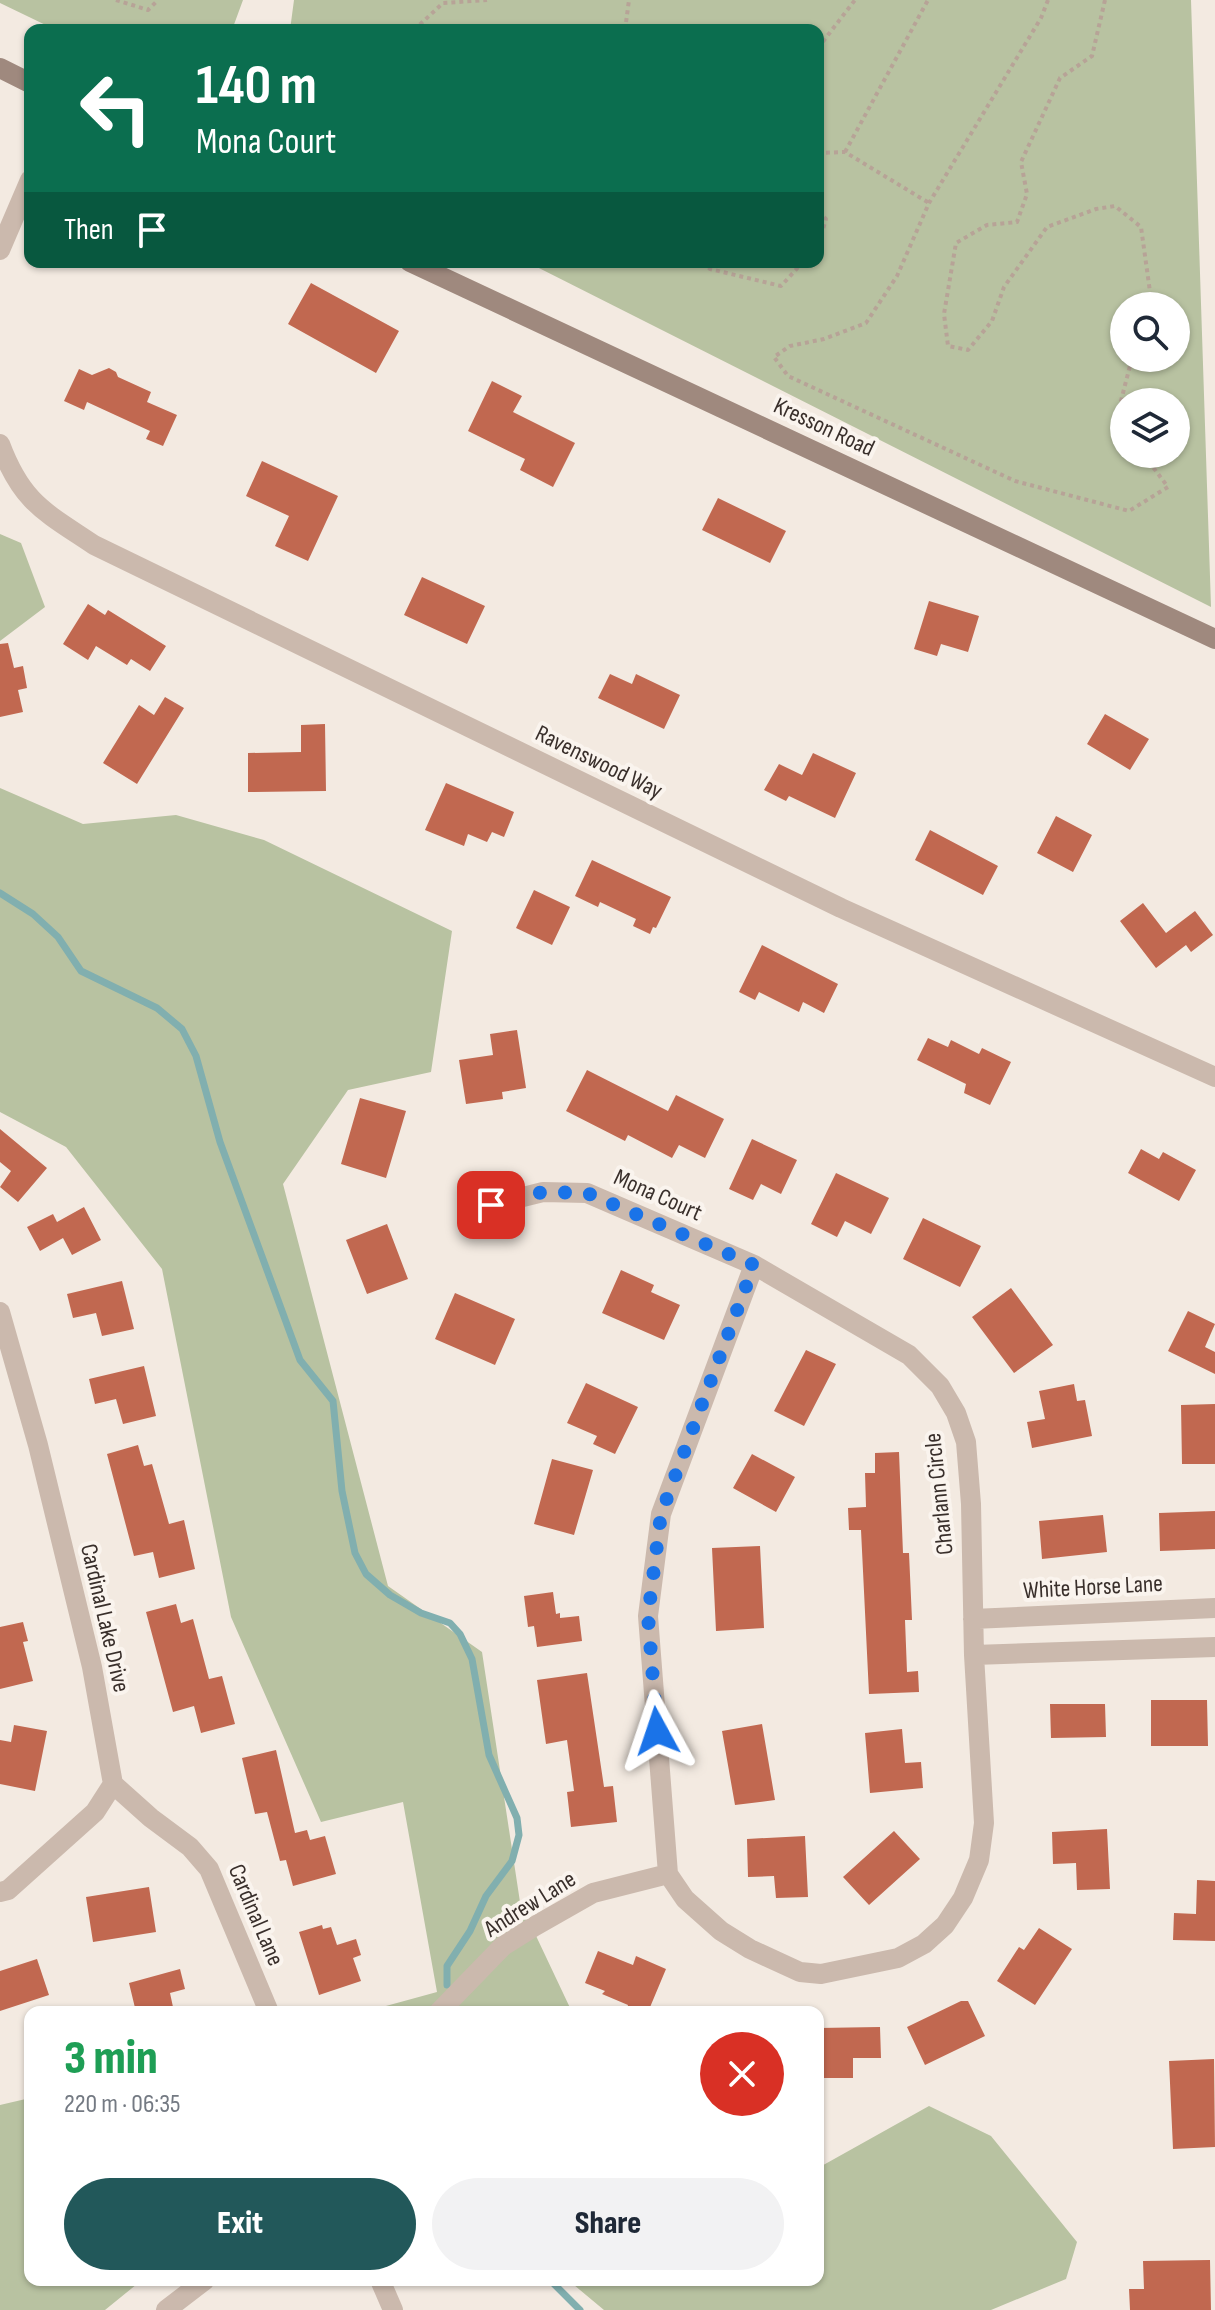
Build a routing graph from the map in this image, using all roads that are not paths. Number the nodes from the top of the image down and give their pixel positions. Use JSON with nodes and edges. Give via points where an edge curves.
{"nodes":[{"id":1,"x":0,"y":68,"type":"edge"},
{"id":2,"x":24,"y":80,"type":"edge"},
{"id":3,"x":24,"y":194,"type":"edge"},
{"id":4,"x":0,"y":250,"type":"edge"},
{"id":5,"x":423,"y":268,"type":"edge"},
{"id":6,"x":0,"y":444,"type":"edge"},
{"id":7,"x":1215,"y":639,"type":"edge"},
{"id":8,"x":1215,"y":1077,"type":"edge"},
{"id":9,"x":491,"y":1205,"type":"dead end"},
{"id":10,"x":754,"y":1265,"type":"junction"},
{"id":11,"x":0,"y":1312,"type":"edge"},
{"id":12,"x":1215,"y":1608,"type":"edge"},
{"id":13,"x":973,"y":1619,"type":"junction"},
{"id":14,"x":1215,"y":1647,"type":"edge"},
{"id":15,"x":974,"y":1655,"type":"junction"},
{"id":16,"x":113,"y":1784,"type":"junction"},
{"id":17,"x":668,"y":1874,"type":"junction"},
{"id":18,"x":0,"y":1892,"type":"edge"},
{"id":19,"x":266,"y":2006,"type":"edge"},
{"id":20,"x":445,"y":2006,"type":"edge"},
{"id":21,"x":197,"y":2286,"type":"edge"},
{"id":22,"x":383,"y":2286,"type":"edge"},
{"id":23,"x":166,"y":2310,"type":"edge"},
{"id":24,"x":393,"y":2310,"type":"edge"}],
"edges":[{"from":1,"to":2,"type":"street"},
{"from":3,"to":4,"type":"street"},
{"from":5,"to":7,"type":"street","name":"Kresson Road"},
{"from":6,"to":8,"type":"street","name":"Ravenswood Way","via":[[11,473],[36,507],[94,545],[841,908]]},
{"from":9,"to":10,"type":"street","name":"Mona Court","via":[[543,1192],[587,1193]]},
{"from":10,"to":13,"type":"street","name":"Charlann Circle","via":[[909,1355],[940,1386],[966,1442]]},
{"from":10,"to":17,"type":"street","via":[[661,1514],[648,1616]]},
{"from":11,"to":16,"type":"street","name":"Cardinal Lake Drive","via":[[85,1638]]},
{"from":12,"to":13,"type":"street","name":"White Horse Lane"},
{"from":13,"to":15,"type":"street","name":"Charlann Circle"},
{"from":14,"to":15,"type":"street"},
{"from":15,"to":17,"type":"street","name":"Charlann Circle","via":[[984,1823],[979,1860],[963,1898],[924,1944],[898,1958],[821,1974],[800,1972],[721,1931],[685,1899]]},
{"from":16,"to":18,"type":"street","via":[[95,1812]]},
{"from":16,"to":19,"type":"street","name":"Cardinal Lane","via":[[209,1869]]},
{"from":17,"to":20,"type":"street","name":"Andrew Lane","via":[[593,1893],[535,1926],[503,1946]]},
{"from":21,"to":23,"type":"street"},
{"from":22,"to":24,"type":"street"}]}
